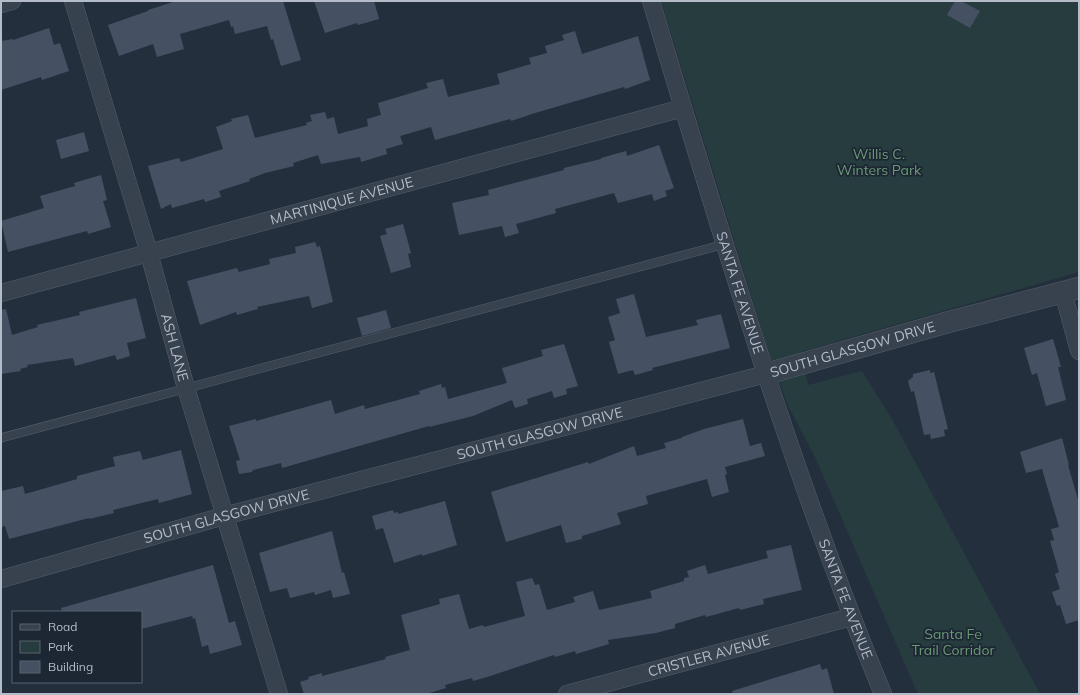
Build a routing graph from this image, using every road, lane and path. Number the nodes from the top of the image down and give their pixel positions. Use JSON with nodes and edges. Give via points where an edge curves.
{"nodes":[{"id":1,"x":12,"y":1,"type":"edge"},
{"id":2,"x":73,"y":1,"type":"edge"},
{"id":3,"x":651,"y":1,"type":"edge"},
{"id":4,"x":1,"y":4,"type":"edge"},
{"id":5,"x":683,"y":108,"type":"junction"},
{"id":6,"x":725,"y":244,"type":"junction"},
{"id":7,"x":149,"y":253,"type":"junction"},
{"id":8,"x":1071,"y":290,"type":"edge"},
{"id":9,"x":1,"y":294,"type":"edge"},
{"id":10,"x":1079,"y":351,"type":"edge"},
{"id":11,"x":766,"y":374,"type":"junction"},
{"id":12,"x":186,"y":388,"type":"junction"},
{"id":13,"x":1,"y":438,"type":"edge"},
{"id":14,"x":224,"y":516,"type":"junction"},
{"id":15,"x":1,"y":579,"type":"edge"},
{"id":16,"x":851,"y":617,"type":"junction"},
{"id":17,"x":279,"y":694,"type":"edge"},
{"id":18,"x":567,"y":694,"type":"edge"},
{"id":19,"x":883,"y":694,"type":"edge"}],
"edges":[{"from":1,"to":4,"type":"street"},
{"from":2,"to":7,"type":"street","name":"ASH LANE"},
{"from":3,"to":5,"type":"street","name":"SANTA FE AVENUE"},
{"from":5,"to":6,"type":"street","name":"SANTA FE AVENUE"},
{"from":5,"to":7,"type":"street","name":"MARTINIQUE AVENUE"},
{"from":6,"to":11,"type":"street","name":"SANTA FE AVENUE"},
{"from":6,"to":12,"type":"lane"},
{"from":7,"to":9,"type":"street","name":"MARTINIQUE AVENUE"},
{"from":7,"to":12,"type":"street","name":"ASH LANE"},
{"from":8,"to":10,"type":"street"},
{"from":8,"to":11,"type":"street","name":"SOUTH GLASGOW DRIVE"},
{"from":11,"to":14,"type":"street","name":"SOUTH GLASGOW DRIVE"},
{"from":11,"to":16,"type":"street","name":"SANTA FE AVENUE"},
{"from":12,"to":13,"type":"lane"},
{"from":12,"to":14,"type":"street","name":"ASH LANE"},
{"from":14,"to":15,"type":"street","name":"SOUTH GLASGOW DRIVE"},
{"from":14,"to":17,"type":"street","name":"ASH LANE"},
{"from":16,"to":18,"type":"street","name":"CRISTLER AVENUE"},
{"from":16,"to":19,"type":"street","name":"SANTA FE AVENUE"}]}
